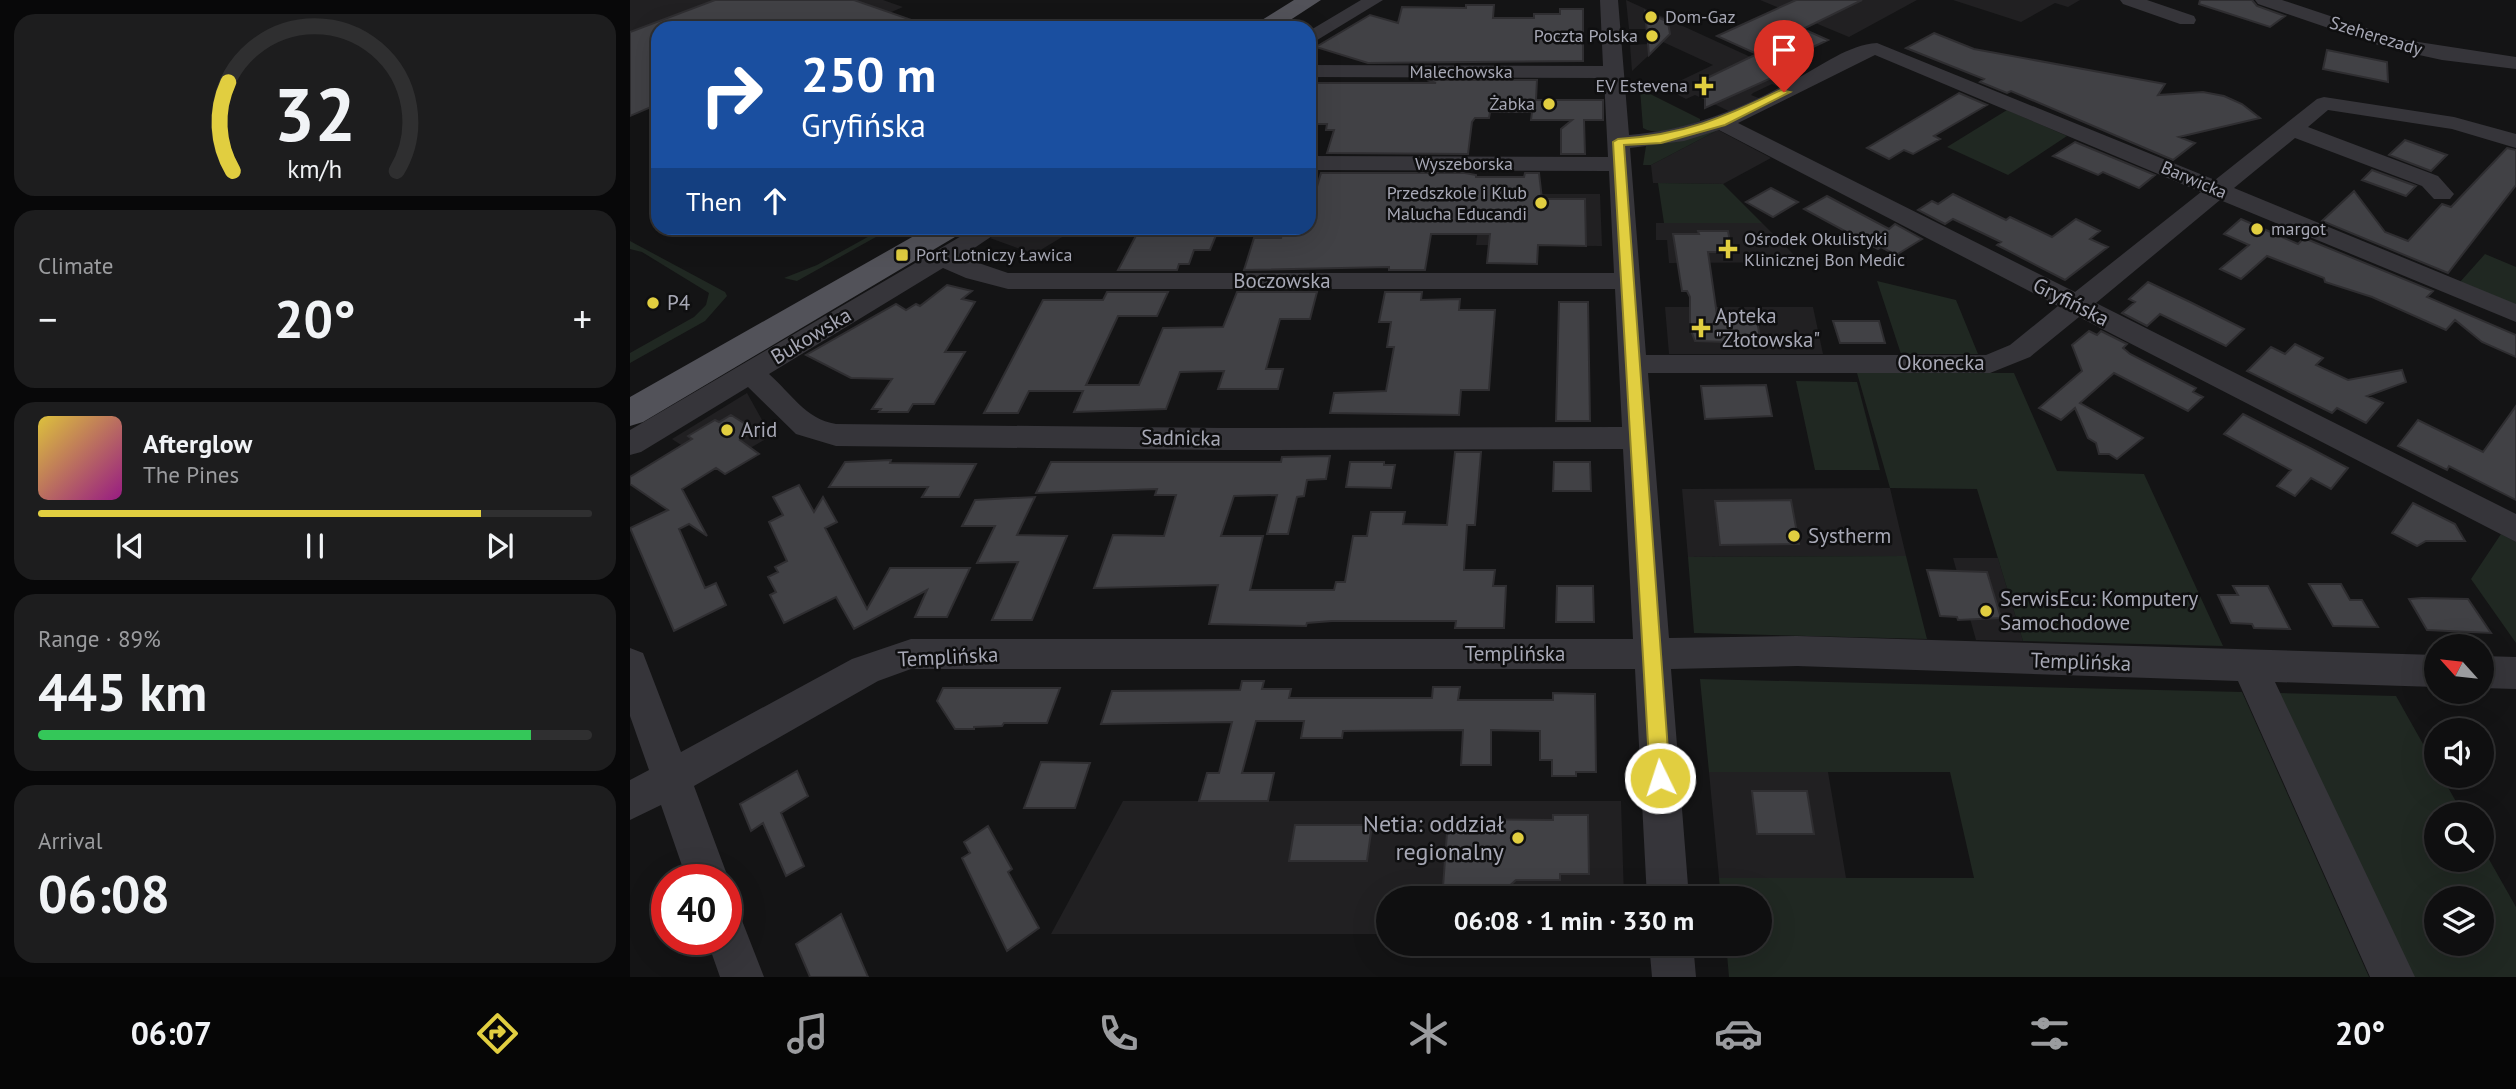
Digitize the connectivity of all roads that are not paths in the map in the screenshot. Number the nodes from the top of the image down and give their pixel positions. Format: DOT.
graph roads {
  1 [pos="1310,0"];
  2 [pos="1342,0"];
  3 [pos="1374,0"];
  4 [pos="1609,0"];
  5 [pos="2129,0"];
  6 [pos="2264,0"];
  7 [pos="2299,0"];
  8 [pos="2187,20"];
  9 [pos="1273,21"];
  10 [pos="1306,21"];
  11 [pos="1316,35"];
  12 [pos="2490,60"];
  13 [pos="2516,63"];
  14 [pos="1316,71"];
  15 [pos="1613,72"];
  16 [pos="1721,123"];
  17 [pos="2292,129"];
  18 [pos="2516,141"];
  19 [pos="1619,153"];
  20 [pos="1316,163"];
  21 [pos="2218,191"];
  22 [pos="2442,194"];
  23 [pos="895,235"];
  24 [pos="971,235"];
  25 [pos="946,243"];
  26 [pos="1627,281"];
  27 [pos="2077,305"];
  28 [pos="2516,314"];
  29 [pos="1633,364"];
  30 [pos="749,373"];
  31 [pos="630,384"];
  32 [pos="630,413"];
  33 [pos="1637,438"];
  34 [pos="630,443"];
  35 [pos="2516,529"];
  36 [pos="1652,652"];
  37 [pos="630,664"];
  38 [pos="2249,666"];
  39 [pos="2424,671"];
  40 [pos="2494,672"];
  41 [pos="2516,673"];
  42 [pos="671,779"];
  43 [pos="630,801"];
  44 [pos="702,864"];
  45 [pos="1667,886"];
  46 [pos="734,955"];
  47 [pos="1672,956"];
  48 [pos="742,977"];
  49 [pos="1674,977"];
  50 [pos="2393,977"];
  1 -- 9 [label="main road"];
  2 -- 10 [label="main road"];
  3 -- 11 [label="street"];
  4 -- 15 [label="street"];
  5 -- 8 [label="street"];
  6 -- 12 [label="street, Szeherezady"];
  7 -- 12 [label="street, Szeherezady"];
  12 -- 13 [label="street, Szeherezady"];
  14 -- 15 [label="street, Malechowska"];
  15 -- 19 [label="street"];
  16 -- 19 [label="street"];
  16 -- 21 [label="street, Barwicka"];
  16 -- 27 [label="street, Gryfińska"];
  17 -- 18 [label="street, Okonecka"];
  17 -- 21 [label="street, Okonecka"];
  17 -- 22 [label="street"];
  19 -- 20 [label="street, Wyszeborska"];
  19 -- 26 [label="street"];
  21 -- 27 [label="street, Okonecka"];
  21 -- 28 [label="street, Barwicka"];
  23 -- 31 [label="main road"];
  24 -- 25 [label="street, Bukowska"];
  25 -- 26 [label="street, Boczowska"];
  25 -- 30 [label="street, Bukowska"];
  25 -- 32 [label="main road, Bukowska"];
  26 -- 29 [label="street"];
  27 -- 29 [label="street, Okonecka"];
  27 -- 35 [label="street, Gryfińska"];
  29 -- 33 [label="street"];
  30 -- 33 [label="street, Sadnicka"];
  30 -- 34 [label="street, Bukowska"];
  33 -- 36 [label="street"];
  36 -- 38 [label="street, Templińska"];
  36 -- 42 [label="street, Templińska"];
  36 -- 45 [label="street"];
  37 -- 42 [label="street"];
  38 -- 39 [label="street, Templińska"];
  38 -- 50 [label="street"];
  40 -- 41 [label="street"];
  42 -- 43 [label="street, Templińska"];
  42 -- 44 [label="street"];
  46 -- 48 [label="street"];
  47 -- 49 [label="street"];
}
